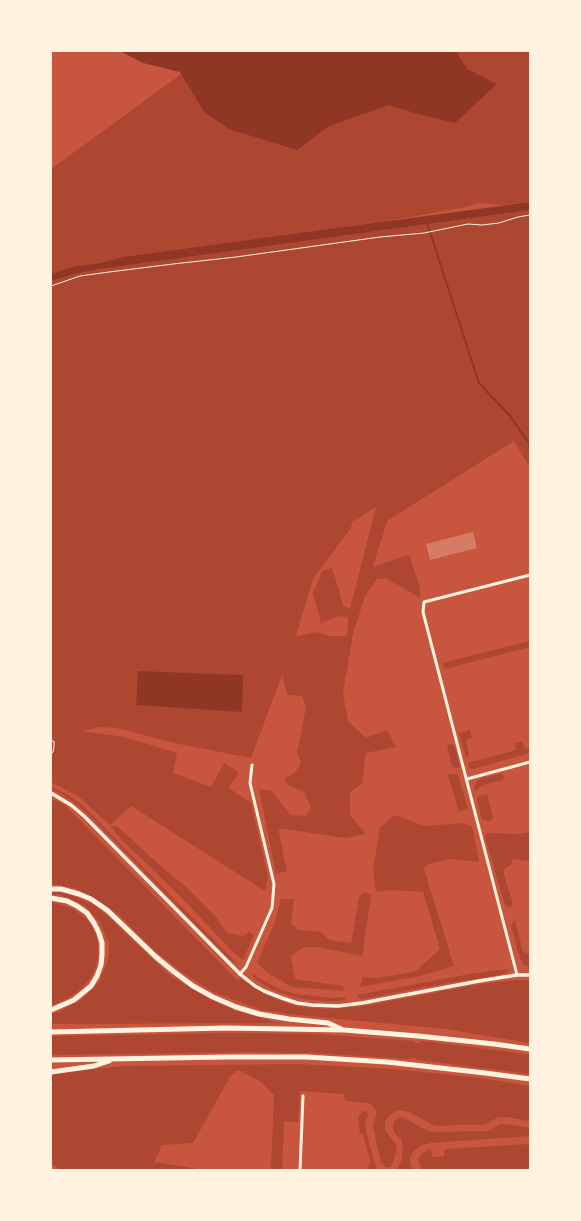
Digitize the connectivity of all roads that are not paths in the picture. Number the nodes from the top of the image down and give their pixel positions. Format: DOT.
graph roads {
  1 [pos="530,575"];
  2 [pos="530,762"];
  3 [pos="252,765"];
  4 [pos="467,779"];
  5 [pos="51,793"];
  6 [pos="51,889"];
  7 [pos="51,898"];
  8 [pos="240,974"];
  9 [pos="530,975"];
  10 [pos="516,976"];
  11 [pos="51,1010"];
  12 [pos="344,1030"];
  13 [pos="51,1032"];
  14 [pos="530,1049"];
  15 [pos="114,1059"];
  16 [pos="51,1060"];
  17 [pos="51,1072"];
  18 [pos="530,1079"];
  19 [pos="303,1096"];
  20 [pos="300,1170"];
  1 -- 4 [label="street"];
  2 -- 4 [label="street"];
  3 -- 8 [label="street"];
  4 -- 10 [label="street"];
  5 -- 8 [label="street"];
  6 -- 12 [label="highway"];
  7 -- 11 [label="highway"];
  8 -- 10 [label="street"];
  9 -- 10 [label="street"];
  12 -- 13 [label="highway"];
  12 -- 14 [label="highway"];
  15 -- 16 [label="highway"];
  15 -- 17 [label="highway"];
  15 -- 18 [label="highway"];
  19 -- 20 [label="street"];
}
